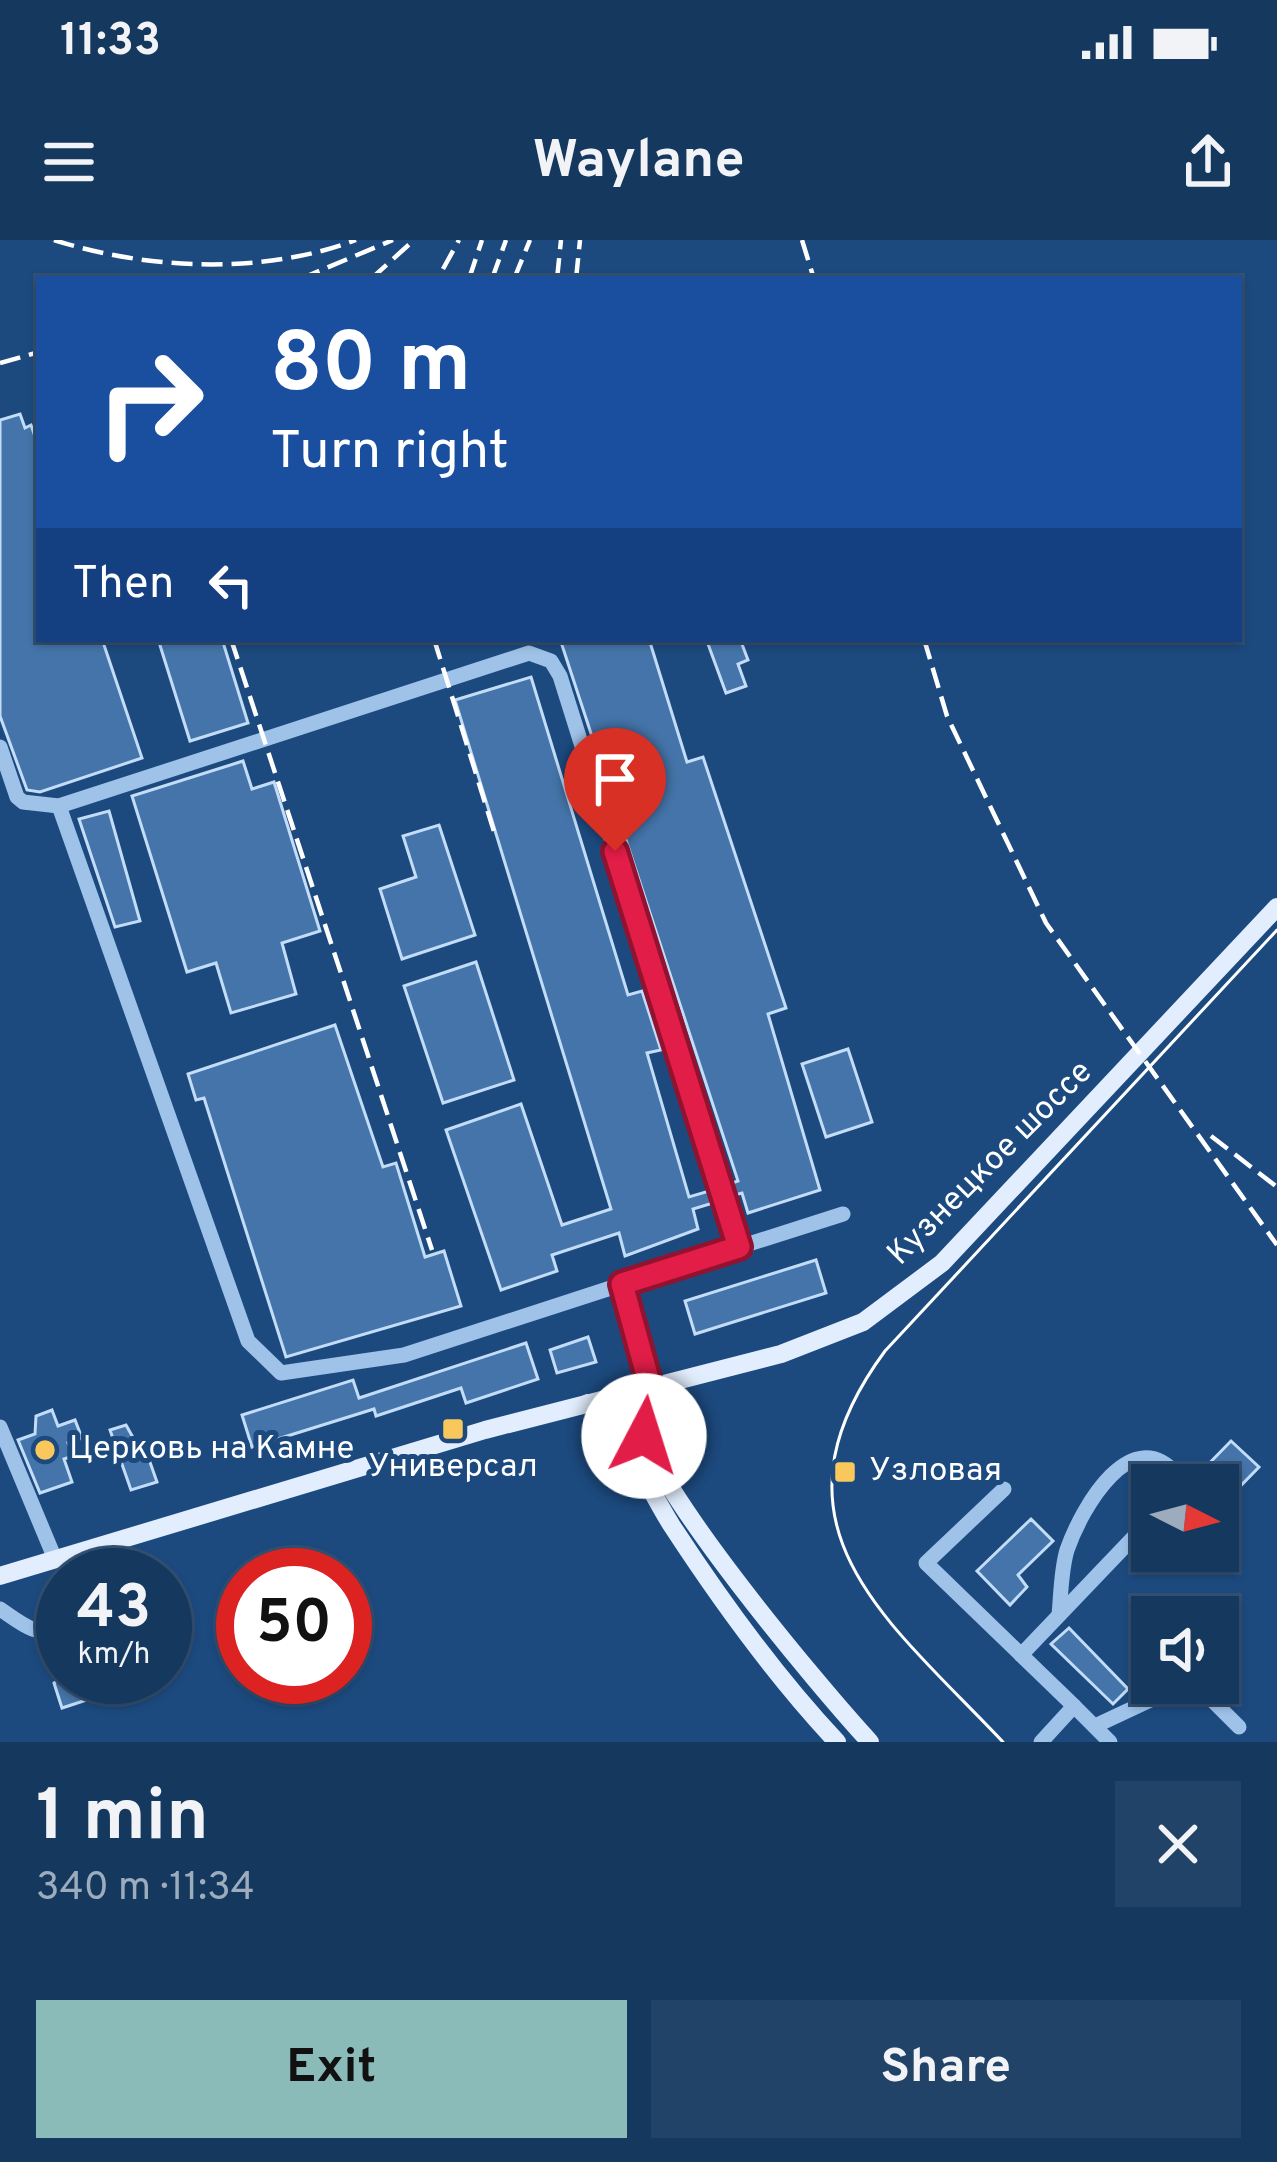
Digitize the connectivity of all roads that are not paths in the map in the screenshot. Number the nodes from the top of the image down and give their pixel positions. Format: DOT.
graph roads {
  1 [pos="0,747"];
  2 [pos="59,806"];
  3 [pos="1277,907"];
  4 [pos="843,1214"];
  5 [pos="739,1247"];
  6 [pos="622,1284"];
  7 [pos="650,1386"];
  8 [pos="589,1403"];
  9 [pos="0,1427"];
  10 [pos="1163,1464"];
  11 [pos="1004,1489"];
  12 [pos="1131,1540"];
  13 [pos="50,1548"];
  14 [pos="95,1548"];
  15 [pos="36,1565"];
  16 [pos="0,1576"];
  17 [pos="0,1609"];
  18 [pos="1059,1616"];
  19 [pos="36,1630"];
  20 [pos="1021,1655"];
  21 [pos="1074,1706"];
  22 [pos="1095,1726"];
  23 [pos="1239,1727"];
  24 [pos="837,1742"];
  25 [pos="870,1742"];
  26 [pos="1041,1742"];
  27 [pos="1110,1742"];
  1 -- 2 [label="street"];
  2 -- 5 [label="street"];
  2 -- 6 [label="street"];
  3 -- 7 [label="main road, Кузнецкое шоссе"];
  4 -- 5 [label="street"];
  5 -- 6 [label="street"];
  6 -- 7 [label="street"];
  7 -- 8 [label="main road, Кузнецкое шоссе"];
  7 -- 25 [label="main road"];
  8 -- 14 [label="main road, Кузнецкое шоссе"];
  8 -- 24 [label="main road"];
  9 -- 13 [label="street"];
  10 -- 18 [label="street"];
  11 -- 20 [label="street"];
  12 -- 18 [label="street"];
  15 -- 16 [label="main road, Кузнецкое шоссе"];
  17 -- 19 [label="street"];
  18 -- 20 [label="street"];
  20 -- 21 [label="street"];
  21 -- 22 [label="street"];
  21 -- 26 [label="street"];
  22 -- 23 [label="street"];
  22 -- 27 [label="street"];
}
